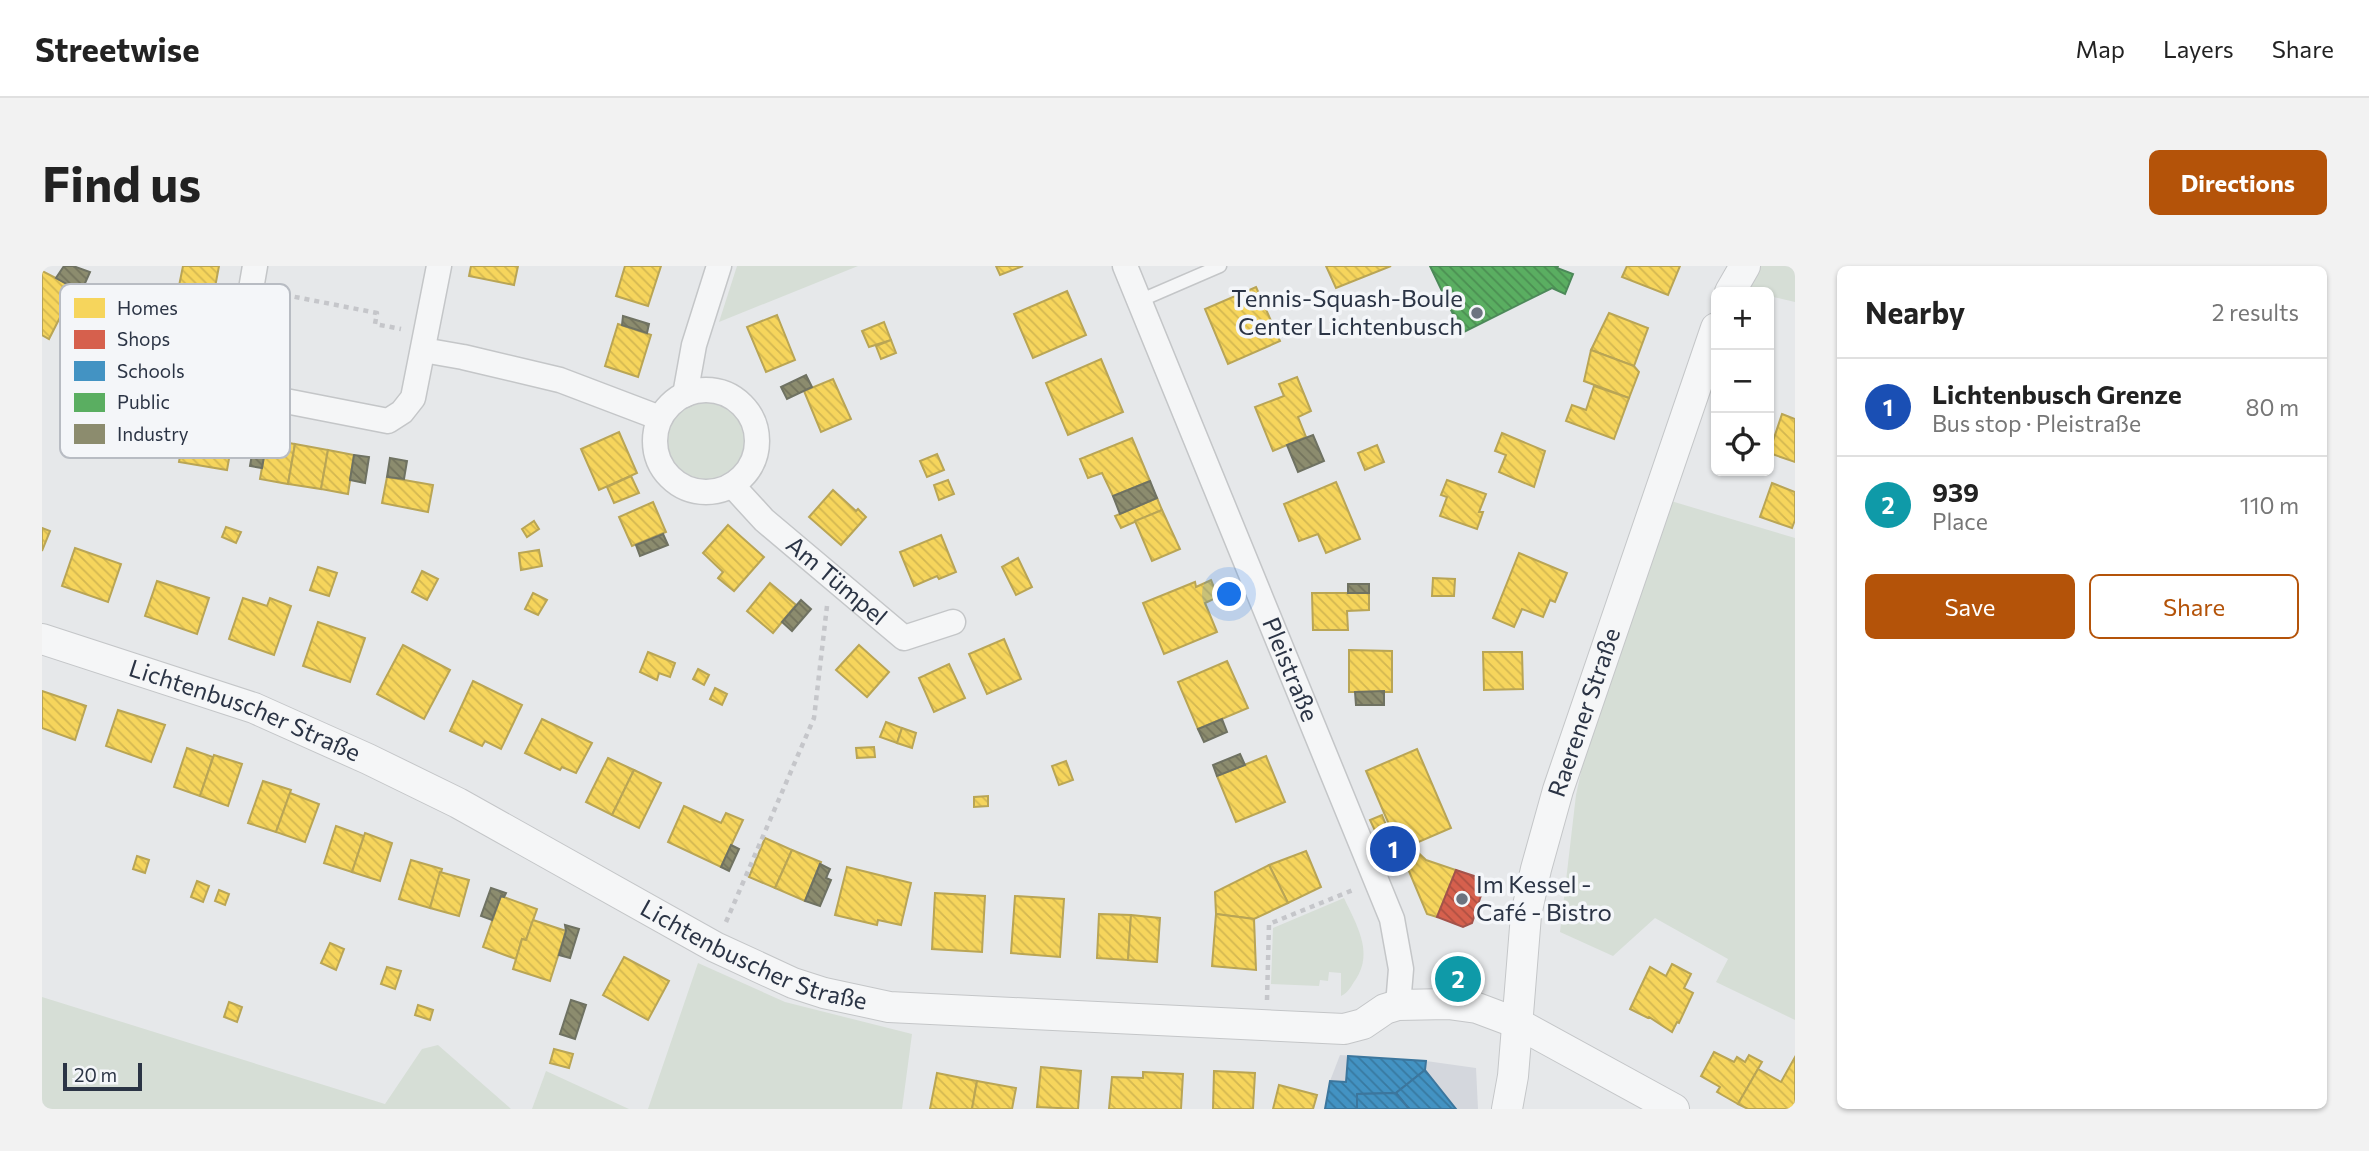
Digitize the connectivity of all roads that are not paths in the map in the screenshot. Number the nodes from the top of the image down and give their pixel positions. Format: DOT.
graph roads {
  1 [pos="439,266"];
  2 [pos="719,266"];
  3 [pos="1125,266"];
  4 [pos="1220,266"];
  5 [pos="1745,266"];
  6 [pos="1733,287"];
  7 [pos="1139,301"];
  8 [pos="425,342"];
  9 [pos="1711,343"];
  10 [pos="685,395"];
  11 [pos="290,402"];
  12 [pos="660,418"];
  13 [pos="732,485"];
  14 [pos="953,622"];
  15 [pos="42,639"];
  16 [pos="1398,1004"];
  17 [pos="1517,1023"];
  18 [pos="1507,1109"];
  19 [pos="1674,1109"];
  1 -- 8 [label="street"];
  2 -- 10 [label="street"];
  3 -- 7 [label="street, Pleistraße"];
  4 -- 7 [label="lane"];
  5 -- 6 [label="street"];
  7 -- 16 [label="street, Pleistraße"];
  8 -- 11 [label="street"];
  8 -- 12 [label="street"];
  9 -- 17 [label="street, Raerener Straße"];
  10 -- 12 [label="street"];
  10 -- 13 [label="street"];
  12 -- 13 [label="street"];
  13 -- 14 [label="street, Am Tümpel"];
  15 -- 16 [label="street, Lichtenbuscher Straße"];
  16 -- 17 [label="street, Lichtenbuscher Straße"];
  17 -- 18 [label="street, Raerener Straße"];
  17 -- 19 [label="street, Lichtenbuscher Straße"];
}
